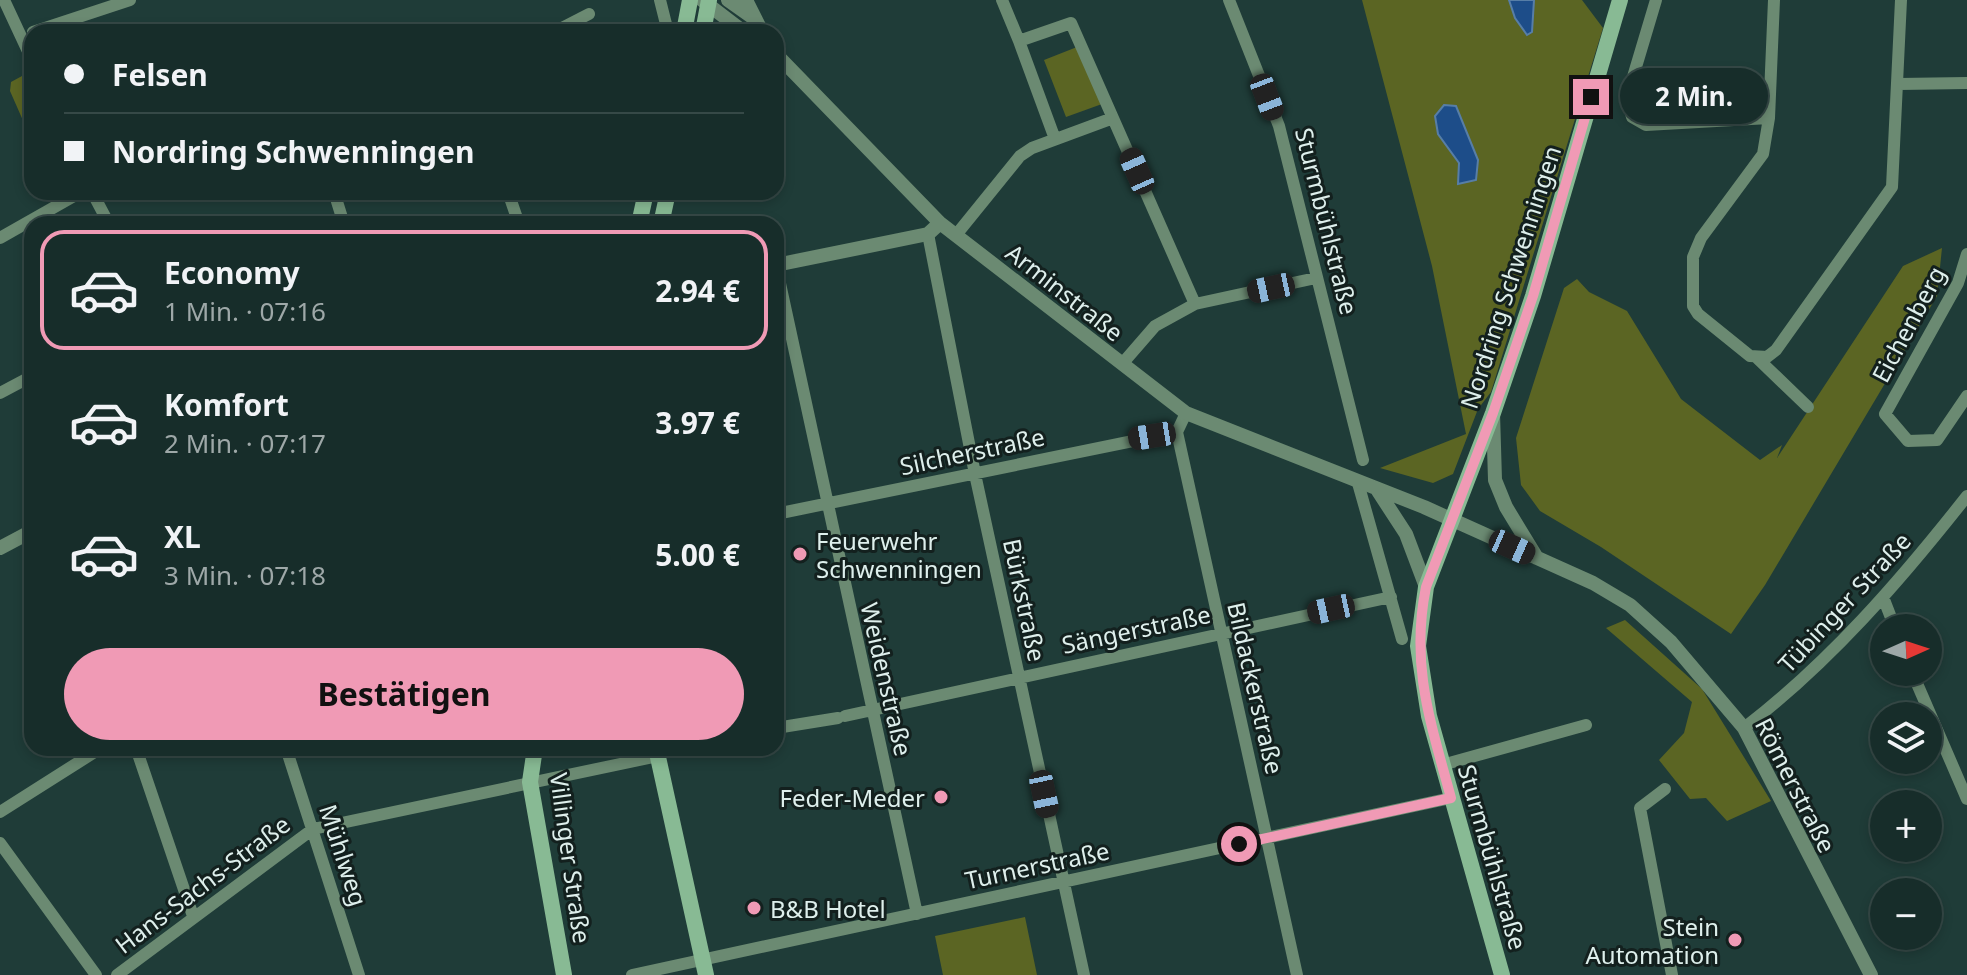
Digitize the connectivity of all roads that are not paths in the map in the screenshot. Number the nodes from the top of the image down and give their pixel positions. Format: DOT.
graph roads {
  1 [pos="4,0"];
  2 [pos="130,0"];
  3 [pos="660,0"];
  4 [pos="690,0"];
  5 [pos="728,0"];
  6 [pos="746,0"];
  7 [pos="1002,0"];
  8 [pos="1229,0"];
  9 [pos="1620,0"];
  10 [pos="1656,0"];
  11 [pos="1774,0"];
  12 [pos="1901,0"];
  13 [pos="706,1"];
  14 [pos="589,14"];
  15 [pos="59,24"];
  16 [pos="570,24"];
  17 [pos="666,24"];
  18 [pos="686,24"];
  19 [pos="704,24"];
  20 [pos="734,24"];
  21 [pos="757,24"];
  22 [pos="758,24"];
  23 [pos="24,27"];
  24 [pos="1019,41"];
  25 [pos="784,62"];
  26 [pos="1967,83"];
  27 [pos="1899,84"];
  28 [pos="1113,118"];
  29 [pos="1769,118"];
  30 [pos="1055,139"];
  31 [pos="67,200"];
  32 [pos="39,216"];
  33 [pos="940,223"];
  34 [pos="24,224"];
  35 [pos="928,234"];
  36 [pos="956,235"];
  37 [pos="0,238"];
  38 [pos="1967,254"];
  39 [pos="784,263"];
  40 [pos="1316,278"];
  41 [pos="784,303"];
  42 [pos="1195,304"];
  43 [pos="1762,357"];
  44 [pos="1122,364"];
  45 [pos="24,380"];
  46 [pos="0,393"];
  47 [pos="1967,396"];
  48 [pos="1808,407"];
  49 [pos="1186,413"];
  50 [pos="1493,413"];
  51 [pos="1177,432"];
  52 [pos="1363,460"];
  53 [pos="975,474"];
  54 [pos="1358,483"];
  55 [pos="1378,490"];
  56 [pos="1967,496"];
  57 [pos="826,503"];
  58 [pos="784,512"];
  59 [pos="1452,520"];
  60 [pos="24,537"];
  61 [pos="0,548"];
  62 [pos="1537,558"];
  63 [pos="1426,587"];
  64 [pos="1391,597"];
  65 [pos="1883,597"];
  66 [pos="1890,614"];
  67 [pos="1221,633"];
  68 [pos="1402,639"];
  69 [pos="1019,676"];
  70 [pos="1917,686"];
  71 [pos="871,712"];
  72 [pos="1586,725"];
  73 [pos="784,727"];
  74 [pos="1744,728"];
  75 [pos="88,756"];
  76 [pos="139,756"];
  77 [pos="289,756"];
  78 [pos="534,756"];
  79 [pos="640,756"];
  80 [pos="658,756"];
  81 [pos="1442,765"];
  82 [pos="530,782"];
  83 [pos="1665,789"];
  84 [pos="1451,798"];
  85 [pos="1967,799"];
  86 [pos="0,812"];
  87 [pos="313,829"];
  88 [pos="1268,837"];
  89 [pos="0,843"];
  90 [pos="1063,882"];
  91 [pos="917,914"];
  92 [pos="193,916"];
  93 [pos="704,967"];
  94 [pos="96,975"];
  95 [pos="117,975"];
  96 [pos="359,975"];
  97 [pos="564,975"];
  98 [pos="632,975"];
  99 [pos="1084,975"];
  100 [pos="1297,975"];
  101 [pos="1502,975"];
  102 [pos="1672,975"];
  103 [pos="1871,975"];
  1 -- 23 [label="street"];
  2 -- 15 [label="street"];
  3 -- 17 [label="street"];
  4 -- 18 [label="main road"];
  5 -- 21 [label="street"];
  6 -- 22 [label="street"];
  7 -- 24 [label="street"];
  8 -- 40 [label="street, Sturmbühlstraße"];
  9 -- 50 [label="main road, Nordring Schwenningen"];
  10 -- 29 [label="street"];
  11 -- 29 [label="street"];
  12 -- 27 [label="street"];
  13 -- 19 [label="main road"];
  13 -- 20 [label="street"];
  14 -- 16 [label="street"];
  24 -- 28 [label="street"];
  24 -- 30 [label="street"];
  25 -- 33 [label="street, Arminstraße"];
  26 -- 27 [label="street"];
  27 -- 43 [label="street"];
  28 -- 30 [label="street"];
  28 -- 42 [label="street"];
  29 -- 43 [label="street"];
  30 -- 36 [label="street"];
  31 -- 32 [label="street"];
  33 -- 35 [label="street"];
  33 -- 36 [label="street, Arminstraße"];
  34 -- 37 [label="street"];
  35 -- 39 [label="street"];
  35 -- 53 [label="street, Bürkstraße"];
  36 -- 44 [label="street, Arminstraße"];
  38 -- 47 [label="street, Eichenberg"];
  40 -- 42 [label="street"];
  40 -- 52 [label="street, Sturmbühlstraße"];
  41 -- 57 [label="street, Weidenstraße"];
  42 -- 44 [label="street"];
  43 -- 48 [label="street"];
  44 -- 49 [label="street, Arminstraße"];
  45 -- 46 [label="street"];
  49 -- 51 [label="street"];
  49 -- 54 [label="street, Arminstraße"];
  50 -- 59 [label="main road, Nordring Schwenningen"];
  50 -- 62 [label="street"];
  51 -- 53 [label="street, Silcherstraße"];
  51 -- 67 [label="street, Bildackerstraße"];
  53 -- 57 [label="street, Silcherstraße"];
  53 -- 69 [label="street, Bürkstraße"];
  54 -- 55 [label="street, Arminstraße"];
  54 -- 64 [label="street"];
  55 -- 59 [label="street, Arminstraße"];
  55 -- 63 [label="street"];
  56 -- 65 [label="street, Tübinger Straße"];
  57 -- 58 [label="street, Silcherstraße"];
  57 -- 71 [label="street, Weidenstraße"];
  59 -- 62 [label="street, Römerstraße"];
  59 -- 63 [label="main road, Sturmbühlstraße"];
  60 -- 61 [label="street"];
  62 -- 74 [label="street, Römerstraße"];
  63 -- 81 [label="main road, Sturmbühlstraße"];
  64 -- 67 [label="street, Sängerstraße"];
  64 -- 68 [label="street"];
  65 -- 66 [label="street"];
  65 -- 74 [label="street, Tübinger Straße"];
  67 -- 69 [label="street, Sängerstraße"];
  67 -- 88 [label="street, Bildackerstraße"];
  69 -- 71 [label="street, Sängerstraße"];
  69 -- 90 [label="street, Bürkstraße"];
  70 -- 85 [label="street"];
  71 -- 73 [label="street, Sängerstraße"];
  71 -- 91 [label="street, Weidenstraße"];
  72 -- 81 [label="street"];
  74 -- 103 [label="street, Römerstraße"];
  75 -- 86 [label="street"];
  76 -- 92 [label="street"];
  77 -- 87 [label="street, Mühlweg"];
  78 -- 82 [label="main road, Villinger Straße"];
  79 -- 82 [label="street"];
  80 -- 93 [label="main road"];
  81 -- 84 [label="main road, Sturmbühlstraße"];
  82 -- 87 [label="street"];
  82 -- 97 [label="main road, Villinger Straße"];
  83 -- 102 [label="street"];
  84 -- 88 [label="street, Turnerstraße"];
  84 -- 101 [label="main road, Sturmbühlstraße"];
  87 -- 92 [label="street, Hans-Sachs-Straße"];
  87 -- 96 [label="street, Mühlweg"];
  88 -- 90 [label="street, Turnerstraße"];
  88 -- 100 [label="street, Bildackerstraße"];
  89 -- 94 [label="street"];
  90 -- 91 [label="street, Turnerstraße"];
  90 -- 99 [label="street, Bürkstraße"];
  91 -- 93 [label="street, Turnerstraße"];
  92 -- 95 [label="street, Hans-Sachs-Straße"];
  93 -- 98 [label="street, Turnerstraße"];
}
